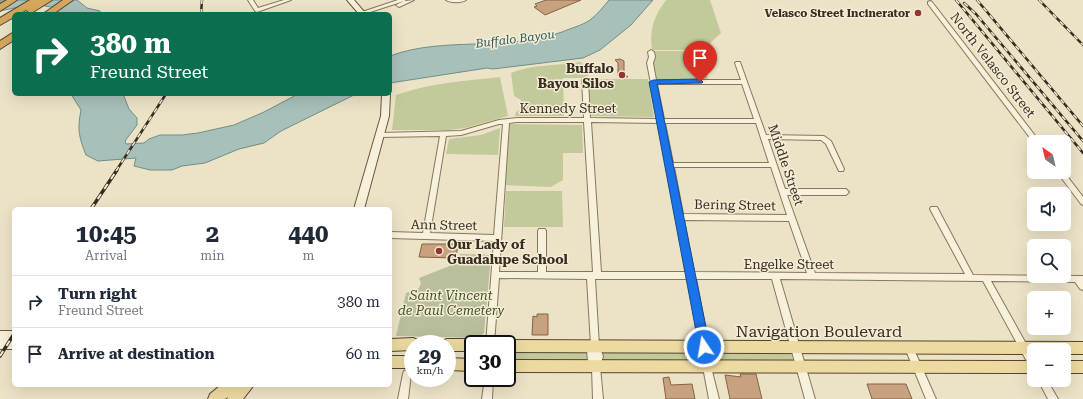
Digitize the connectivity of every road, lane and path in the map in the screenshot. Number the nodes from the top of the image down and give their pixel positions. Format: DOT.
graph roads {
  1 [pos="13,0"];
  2 [pos="25,0"];
  3 [pos="36,0"];
  4 [pos="48,0"];
  5 [pos="60,0"];
  6 [pos="69,0"];
  7 [pos="250,0"];
  8 [pos="289,0"];
  9 [pos="350,0"];
  10 [pos="403,0"];
  11 [pos="412,0"];
  12 [pos="448,0"];
  13 [pos="464,0"];
  14 [pos="930,3"];
  15 [pos="0,8"];
  16 [pos="16,12"];
  17 [pos="27,12"];
  18 [pos="41,12"];
  19 [pos="50,12"];
  20 [pos="360,12"];
  21 [pos="368,12"];
  22 [pos="378,12"];
  23 [pos="0,15"];
  24 [pos="12,15"];
  25 [pos="12,21"];
  26 [pos="0,22"];
  27 [pos="0,29"];
  28 [pos="12,31"];
  29 [pos="12,37"];
  30 [pos="0,39"];
  31 [pos="0,46"];
  32 [pos="651,52"];
  33 [pos="738,63"];
  34 [pos="586,80"];
  35 [pos="653,82"];
  36 [pos="744,82"];
  37 [pos="386,96"];
  38 [pos="587,120"];
  39 [pos="506,121"];
  40 [pos="661,121"];
  41 [pos="758,121"];
  42 [pos="443,134"];
  43 [pos="380,135"];
  44 [pos="1032,135"];
  45 [pos="764,138"];
  46 [pos="669,165"];
  47 [pos="774,165"];
  48 [pos="841,169"];
  49 [pos="1065,179"];
  50 [pos="783,192"];
  51 [pos="846,192"];
  52 [pos="1083,202"];
  53 [pos="360,207"];
  54 [pos="934,209"];
  55 [pos="679,217"];
  56 [pos="792,218"];
  57 [pos="542,231"];
  58 [pos="392,236"];
  59 [pos="426,236"];
  60 [pos="498,238"];
  61 [pos="496,275"];
  62 [pos="542,275"];
  63 [pos="594,276"];
  64 [pos="690,276"];
  65 [pos="775,276"];
  66 [pos="812,276"];
  67 [pos="971,278"];
  68 [pos="985,278"];
  69 [pos="1080,279"];
  70 [pos="1083,288"];
  71 [pos="491,335"];
  72 [pos="0,336"];
  73 [pos="12,336"];
  74 [pos="0,344"];
  75 [pos="12,344"];
  76 [pos="404,344"];
  77 [pos="392,345"];
  78 [pos="516,346"];
  79 [pos="595,346"];
  80 [pos="704,347"];
  81 [pos="1024,347"];
  82 [pos="795,348"];
  83 [pos="909,348"];
  84 [pos="1083,348"];
  85 [pos="1027,353"];
  86 [pos="392,363"];
  87 [pos="404,366"];
  88 [pos="516,366"];
  89 [pos="596,366"];
  90 [pos="1027,366"];
  91 [pos="707,367"];
  92 [pos="1071,367"];
  93 [pos="1083,367"];
  94 [pos="801,368"];
  95 [pos="918,368"];
  96 [pos="230,387"];
  97 [pos="245,387"];
  98 [pos="406,387"];
  99 [pos="488,387"];
  100 [pos="1046,387"];
  101 [pos="215,399"];
  102 [pos="234,399"];
  103 [pos="403,399"];
  104 [pos="487,399"];
  105 [pos="598,399"];
  106 [pos="714,399"];
  107 [pos="810,399"];
  108 [pos="931,399"];
  109 [pos="1052,399"];
  1 -- 15 [label="highway"];
  2 -- 23 [label="highway"];
  3 -- 16 [label="highway"];
  4 -- 17 [label="highway"];
  5 -- 18 [label="highway"];
  6 -- 19 [label="highway"];
  7 -- 8 [label="street"];
  9 -- 20 [label="main road"];
  10 -- 21 [label="street"];
  11 -- 22 [label="street"];
  12 -- 13 [label="street"];
  14 -- 44 [label="street, North Velasco Street"];
  24 -- 26 [label="highway"];
  25 -- 27 [label="highway"];
  28 -- 30 [label="highway"];
  29 -- 31 [label="highway"];
  32 -- 35 [label="street"];
  33 -- 36 [label="street, Middle Street"];
  34 -- 38 [label="street"];
  35 -- 36 [label="street"];
  35 -- 40 [label="street"];
  36 -- 41 [label="street, Middle Street"];
  37 -- 43 [label="main road"];
  38 -- 39 [label="street, Kennedy Street"];
  38 -- 40 [label="street, Kennedy Street"];
  38 -- 63 [label="street"];
  39 -- 42 [label="street, Kennedy Street"];
  39 -- 60 [label="street"];
  40 -- 41 [label="street, Kennedy Street"];
  40 -- 46 [label="street"];
  41 -- 45 [label="street, Middle Street"];
  42 -- 43 [label="street, Kennedy Street"];
  42 -- 59 [label="street"];
  43 -- 53 [label="main road"];
  45 -- 47 [label="street, Middle Street"];
  45 -- 48 [label="street"];
  46 -- 47 [label="street"];
  46 -- 55 [label="street"];
  47 -- 50 [label="street, Middle Street"];
  49 -- 52 [label="street"];
  50 -- 51 [label="street"];
  50 -- 56 [label="street, Middle Street"];
  54 -- 67 [label="street"];
  55 -- 56 [label="street, Bering Street"];
  55 -- 64 [label="street"];
  56 -- 66 [label="street, Middle Street"];
  57 -- 62 [label="street"];
  58 -- 59 [label="street, Ann Street"];
  59 -- 60 [label="street, Ann Street"];
  60 -- 61 [label="street"];
  61 -- 62 [label="street, Engelke Street"];
  61 -- 71 [label="street"];
  62 -- 63 [label="street, Engelke Street"];
  63 -- 64 [label="street, Engelke Street"];
  63 -- 79 [label="street"];
  64 -- 65 [label="street, Engelke Street"];
  64 -- 80 [label="street"];
  65 -- 66 [label="street, Engelke Street"];
  65 -- 82 [label="street"];
  66 -- 67 [label="street, Engelke Street"];
  67 -- 68 [label="street, Engelke Street"];
  68 -- 69 [label="street, Engelke Street"];
  68 -- 81 [label="street"];
  69 -- 70 [label="street"];
  72 -- 73 [label="main road"];
  74 -- 75 [label="main road"];
  76 -- 77 [label="main road"];
  78 -- 79 [label="main road, Navigation Boulevard"];
  79 -- 80 [label="main road, Navigation Boulevard"];
  79 -- 89 [label="street"];
  80 -- 82 [label="main road, Navigation Boulevard"];
  81 -- 83 [label="main road, Navigation Boulevard"];
  81 -- 84 [label="main road, Navigation Boulevard"];
  81 -- 85 [label="street"];
  82 -- 83 [label="main road, Navigation Boulevard"];
  82 -- 94 [label="street"];
  83 -- 95 [label="street"];
  86 -- 87 [label="main road"];
  88 -- 89 [label="main road"];
  89 -- 91 [label="main road"];
  89 -- 105 [label="street"];
  90 -- 95 [label="main road"];
  91 -- 94 [label="main road"];
  91 -- 106 [label="street"];
  92 -- 93 [label="main road"];
  94 -- 95 [label="main road"];
  94 -- 107 [label="street"];
  95 -- 108 [label="street"];
  96 -- 101 [label="main road"];
  97 -- 102 [label="main road"];
  98 -- 103 [label="street"];
  99 -- 104 [label="street"];
  100 -- 109 [label="street"];
}
